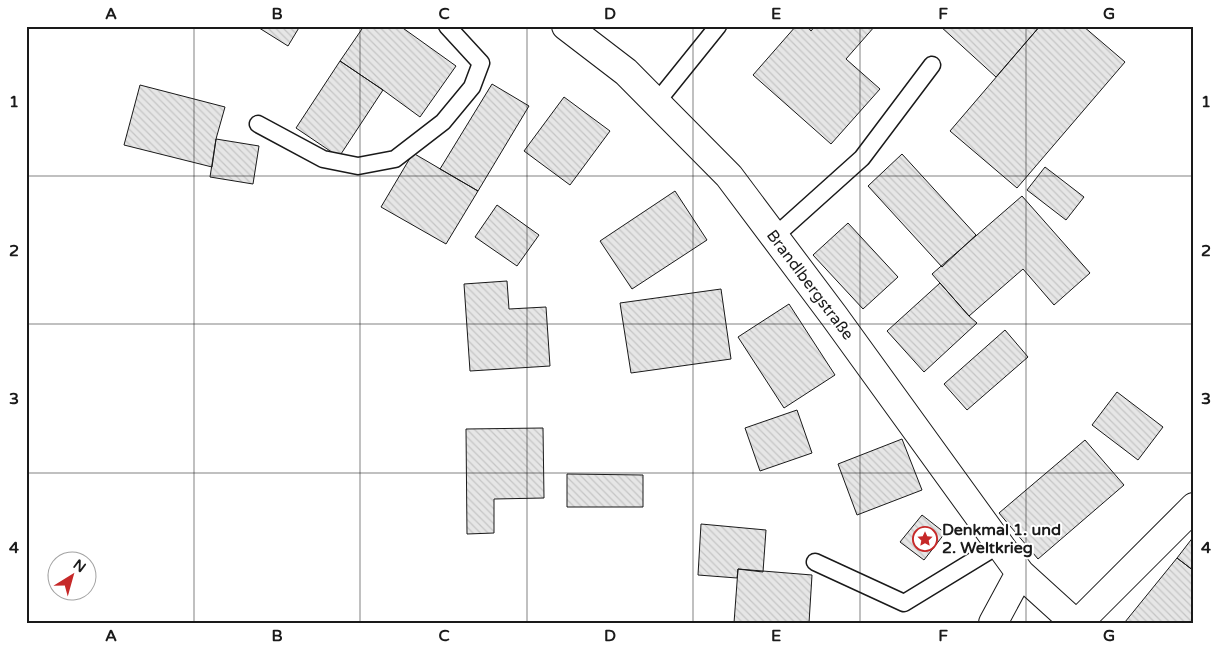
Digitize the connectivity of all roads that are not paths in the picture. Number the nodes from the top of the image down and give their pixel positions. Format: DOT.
graph roads {
  1 [pos="447,26"];
  2 [pos="566,26"];
  3 [pos="718,26"];
  4 [pos="932,65"];
  5 [pos="656,103"];
  6 [pos="258,124"];
  7 [pos="774,237"];
  8 [pos="1194,507"];
  9 [pos="999,545"];
  10 [pos="814,562"];
  11 [pos="1020,574"];
  12 [pos="993,623"];
  13 [pos="1076,623"];
  1 -- 6 [label="lane"];
  2 -- 5 [label="street, Brandlbergstraße"];
  3 -- 5 [label="lane"];
  4 -- 7 [label="lane"];
  5 -- 7 [label="street, Brandlbergstraße"];
  7 -- 9 [label="street, Brandlbergstraße"];
  8 -- 13 [label="street"];
  9 -- 10 [label="lane"];
  9 -- 11 [label="street, Brandlbergstraße"];
  11 -- 12 [label="street"];
  11 -- 13 [label="street, Brandlbergstraße"];
}
